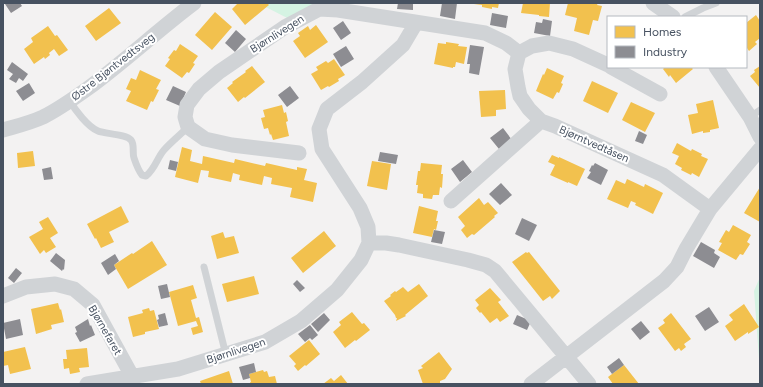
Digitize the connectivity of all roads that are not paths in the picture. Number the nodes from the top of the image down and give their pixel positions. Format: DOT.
graph roads {
  1 [pos="194,3"];
  2 [pos="653,3"];
  3 [pos="716,3"];
  4 [pos="672,16"];
  5 [pos="687,16"];
  6 [pos="416,23"];
  7 [pos="519,53"];
  8 [pos="607,65"];
  9 [pos="613,68"];
  10 [pos="717,68"];
  11 [pos="660,94"];
  12 [pos="70,101"];
  13 [pos="755,113"];
  14 [pos="542,121"];
  15 [pos="188,127"];
  16 [pos="3,130"];
  17 [pos="760,137"];
  18 [pos="760,148"];
  19 [pos="299,153"];
  20 [pos="451,201"];
  21 [pos="710,209"];
  22 [pos="369,243"];
  23 [pos="204,267"];
  24 [pos="3,296"];
  25 [pos="226,355"];
  26 [pos="566,356"];
  27 [pos="132,376"];
  28 [pos="87,384"];
  29 [pos="531,384"];
  30 [pos="590,384"];
  1 -- 12 [label="street, Østre Bjøntvedtsveg"];
  2 -- 4 [label="street"];
  3 -- 5 [label="lane"];
  6 -- 7 [label="street"];
  6 -- 15 [label="street, Bjørnlivegen"];
  6 -- 22 [label="street"];
  7 -- 8 [label="street"];
  7 -- 14 [label="street, Bjørntvedtåsen"];
  9 -- 11 [label="street"];
  10 -- 13 [label="street"];
  12 -- 15 [label="lane"];
  12 -- 16 [label="street, Østre Bjøntvedtsveg"];
  13 -- 17 [label="street"];
  14 -- 20 [label="street"];
  14 -- 21 [label="street, Bjørntvedtåsen"];
  15 -- 19 [label="street"];
  18 -- 21 [label="street"];
  21 -- 26 [label="street"];
  22 -- 25 [label="street, Bjørnlivegen"];
  22 -- 26 [label="street"];
  23 -- 25 [label="lane"];
  24 -- 27 [label="street, Bjørnefaret"];
  25 -- 27 [label="street, Bjørnlivegen"];
  26 -- 29 [label="street"];
  26 -- 30 [label="street"];
  27 -- 28 [label="street, Bjørnlivegen"];
}
